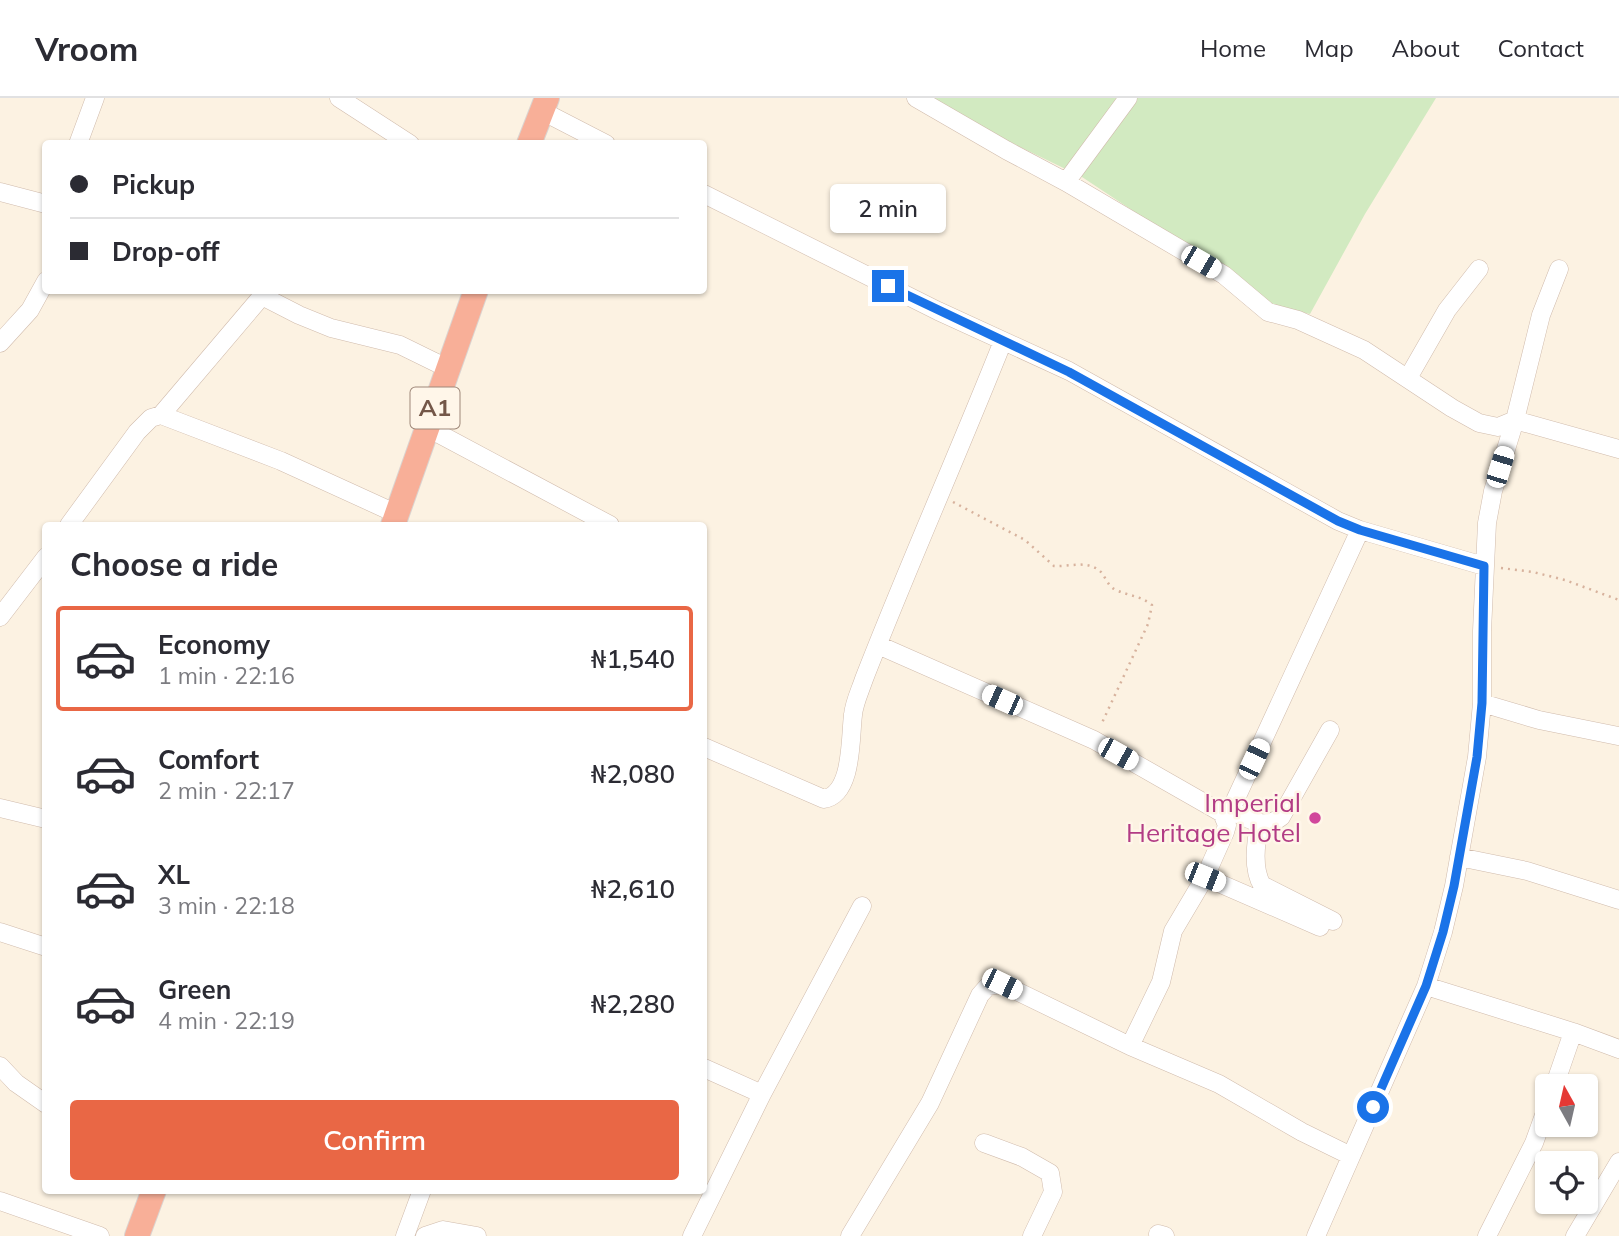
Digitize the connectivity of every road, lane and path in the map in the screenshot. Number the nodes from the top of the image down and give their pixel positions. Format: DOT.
graph roads {
  1 [pos="95,98"];
  2 [pos="339,98"];
  3 [pos="916,98"];
  4 [pos="1128,98"];
  5 [pos="545,104"];
  6 [pos="79,140"];
  7 [pos="404,140"];
  8 [pos="531,140"];
  9 [pos="600,140"];
  10 [pos="1066,182"];
  11 [pos="0,192"];
  12 [pos="707,196"];
  13 [pos="42,203"];
  14 [pos="1479,269"];
  15 [pos="1559,269"];
  16 [pos="42,288"];
  17 [pos="475,294"];
  18 [pos="1003,341"];
  19 [pos="0,343"];
  20 [pos="449,369"];
  21 [pos="1408,378"];
  22 [pos="161,415"];
  23 [pos="1515,420"];
  24 [pos="428,428"];
  25 [pos="1619,449"];
  26 [pos="941,495"];
  27 [pos="395,519"];
  28 [pos="71,522"];
  29 [pos="604,522"];
  30 [pos="1360,530"];
  31 [pos="42,562"];
  32 [pos="1484,566"];
  33 [pos="1619,600"];
  34 [pos="0,617"];
  35 [pos="878,645"];
  36 [pos="1482,703"];
  37 [pos="1330,730"];
  38 [pos="1618,736"];
  39 [pos="1094,740"];
  40 [pos="707,748"];
  41 [pos="0,808"];
  42 [pos="1228,815"];
  43 [pos="42,818"];
  44 [pos="1259,824"];
  45 [pos="1459,858"];
  46 [pos="1205,877"];
  47 [pos="1619,900"];
  48 [pos="862,906"];
  49 [pos="0,932"];
  50 [pos="42,946"];
  51 [pos="1426,986"];
  52 [pos="1573,1032"];
  53 [pos="1130,1046"];
  54 [pos="1619,1049"];
  55 [pos="0,1066"];
  56 [pos="707,1069"];
  57 [pos="1558,1074"];
  58 [pos="762,1094"];
  59 [pos="42,1101"];
  60 [pos="1536,1138"];
  61 [pos="984,1143"];
  62 [pos="1351,1156"];
  63 [pos="1619,1162"];
  64 [pos="153,1194"];
  65 [pos="421,1194"];
  66 [pos="0,1202"];
  67 [pos="100,1236"];
  68 [pos="137,1236"];
  69 [pos="405,1236"];
  70 [pos="425,1236"];
  71 [pos="477,1236"];
  72 [pos="692,1236"];
  73 [pos="850,1236"];
  74 [pos="1031,1236"];
  75 [pos="1316,1236"];
  76 [pos="1487,1236"];
  77 [pos="1575,1236"];
  1 -- 6 [label="street"];
  2 -- 7 [label="street"];
  3 -- 10 [label="street"];
  4 -- 10 [label="street"];
  5 -- 8 [label="highway"];
  5 -- 9 [label="street"];
  10 -- 21 [label="street"];
  11 -- 13 [label="street"];
  12 -- 18 [label="street"];
  14 -- 21 [label="street"];
  15 -- 23 [label="street"];
  16 -- 19 [label="street"];
  17 -- 20 [label="highway, A1"];
  18 -- 26 [label="street"];
  18 -- 30 [label="street"];
  20 -- 22 [label="street"];
  20 -- 24 [label="highway, A1"];
  21 -- 23 [label="street"];
  22 -- 27 [label="street"];
  22 -- 28 [label="street"];
  23 -- 25 [label="street"];
  23 -- 32 [label="street"];
  24 -- 27 [label="highway, A1"];
  24 -- 29 [label="street"];
  26 -- 35 [label="street"];
  26 -- 39 [label="path"];
  30 -- 32 [label="street"];
  30 -- 42 [label="street"];
  31 -- 34 [label="street"];
  32 -- 33 [label="path"];
  32 -- 36 [label="street"];
  35 -- 39 [label="street"];
  35 -- 40 [label="street"];
  36 -- 38 [label="street"];
  36 -- 45 [label="street"];
  37 -- 44 [label="street"];
  39 -- 42 [label="street"];
  41 -- 43 [label="street"];
  42 -- 44 [label="street"];
  42 -- 46 [label="street"];
  44 -- 46 [label="street"];
  45 -- 47 [label="street"];
  45 -- 51 [label="street"];
  46 -- 53 [label="street"];
  48 -- 58 [label="street"];
  49 -- 50 [label="street"];
  51 -- 52 [label="street"];
  51 -- 62 [label="street"];
  52 -- 54 [label="street"];
  52 -- 57 [label="street"];
  53 -- 62 [label="street"];
  53 -- 73 [label="street"];
  55 -- 59 [label="street"];
  56 -- 58 [label="street"];
  58 -- 72 [label="street"];
  60 -- 76 [label="street"];
  61 -- 74 [label="street"];
  62 -- 75 [label="street"];
  63 -- 77 [label="street"];
  64 -- 68 [label="highway"];
  65 -- 69 [label="street"];
  66 -- 67 [label="street"];
  70 -- 71 [label="street"];
}
